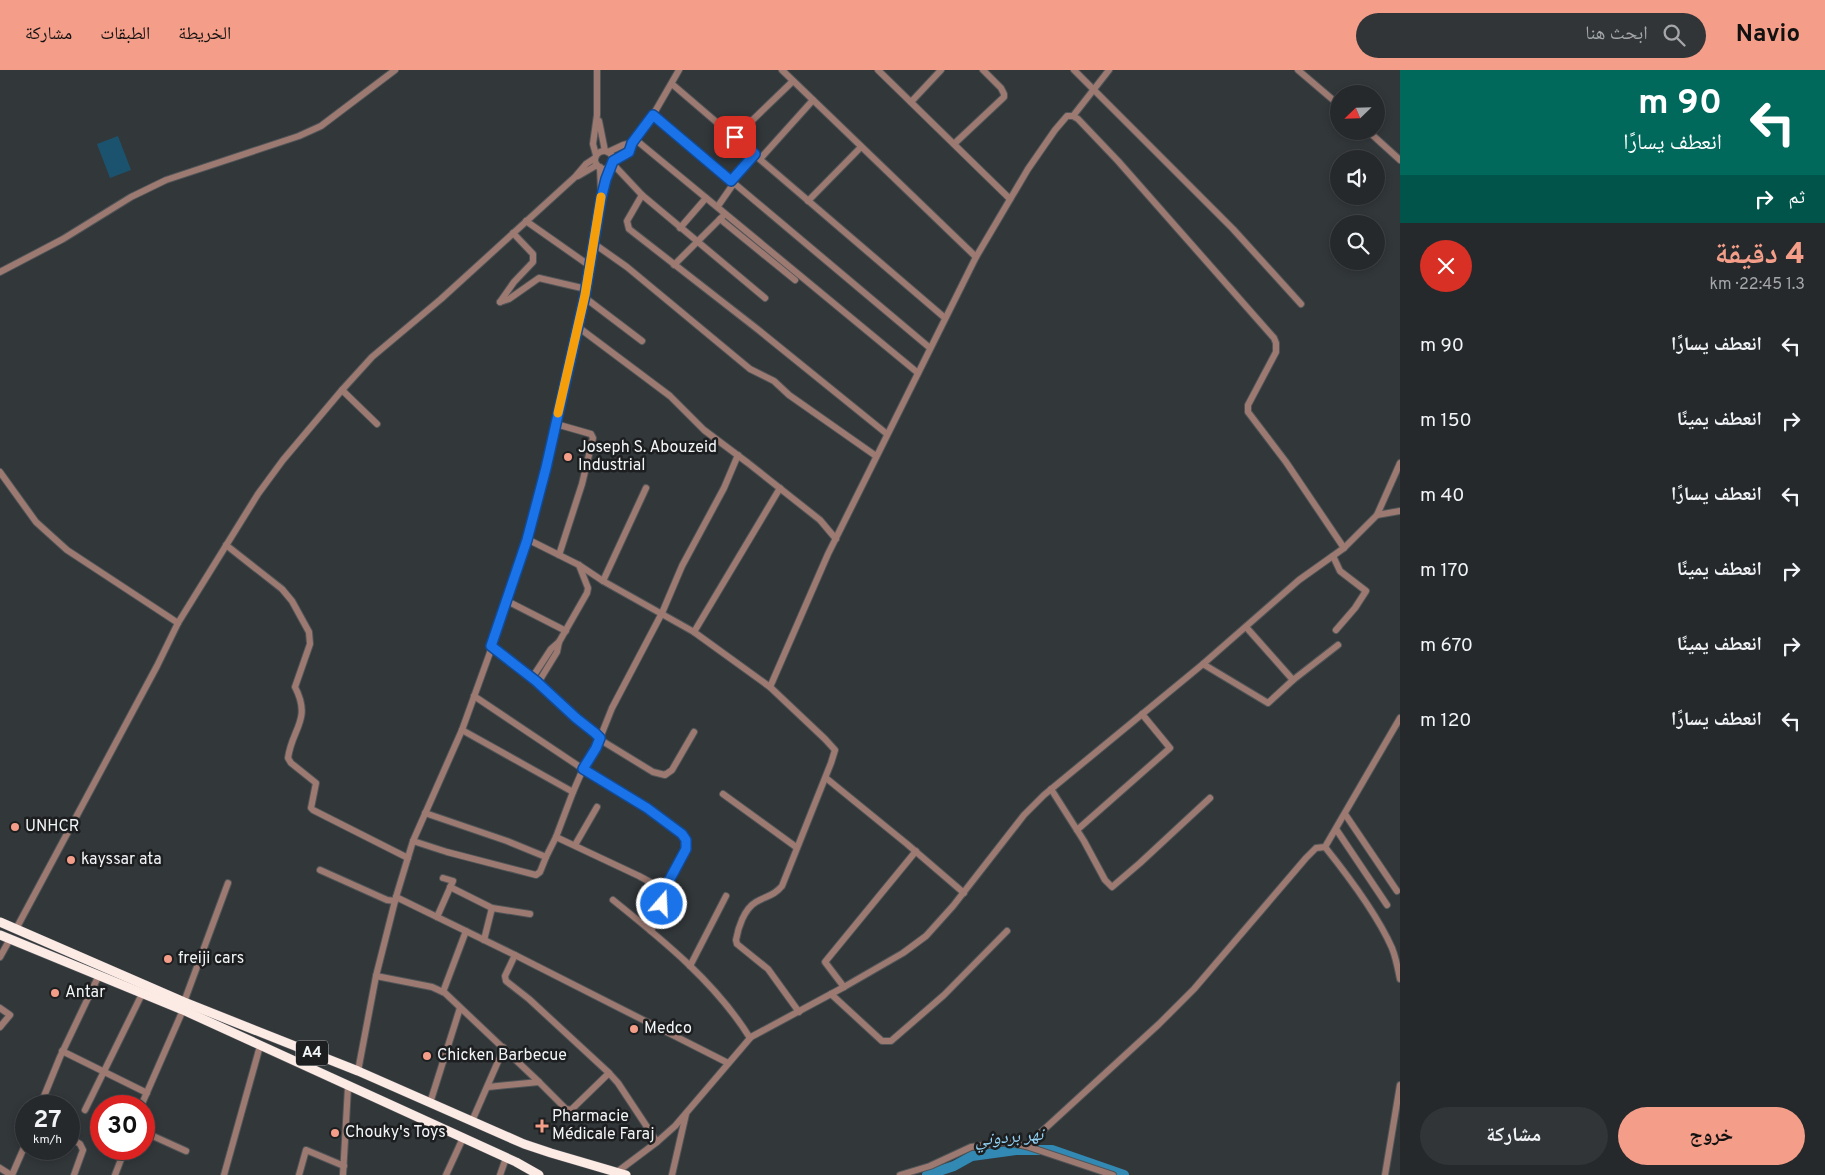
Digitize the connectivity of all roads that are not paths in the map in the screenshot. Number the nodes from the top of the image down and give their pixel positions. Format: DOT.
graph roads {
  1 [pos="395,70"];
  2 [pos="680,70"];
  3 [pos="782,70"];
  4 [pos="878,70"];
  5 [pos="983,70"];
  6 [pos="1074,70"];
  7 [pos="1109,70"];
  8 [pos="1298,70"];
  9 [pos="599,71"];
  10 [pos="936,72"];
  11 [pos="793,81"];
  12 [pos="672,84"];
  13 [pos="1095,89"];
  14 [pos="1330,97"];
  15 [pos="813,100"];
  16 [pos="911,102"];
  17 [pos="598,115"];
  18 [pos="653,115"];
  19 [pos="1073,116"];
  20 [pos="735,137"];
  21 [pos="1378,140"];
  22 [pos="634,141"];
  23 [pos="954,144"];
  24 [pos="861,147"];
  25 [pos="607,151"];
  26 [pos="757,156"];
  27 [pos="1400,160"];
  28 [pos="597,162"];
  29 [pos="612,163"];
  30 [pos="733,182"];
  31 [pos="642,195"];
  32 [pos="706,198"];
  33 [pos="601,199"];
  34 [pos="1010,199"];
  35 [pos="808,201"];
  36 [pos="718,206"];
  37 [pos="726,213"];
  38 [pos="720,218"];
  39 [pos="526,221"];
  40 [pos="680,228"];
  41 [pos="513,233"];
  42 [pos="698,242"];
  43 [pos="594,243"];
  44 [pos="976,257"];
  45 [pos="674,265"];
  46 [pos="590,266"];
  47 [pos="0,272"];
  48 [pos="794,280"];
  49 [pos="586,289"];
  50 [pos="584,297"];
  51 [pos="765,298"];
  52 [pos="1301,304"];
  53 [pos="945,318"];
  54 [pos="578,327"];
  55 [pos="642,341"];
  56 [pos="930,348"];
  57 [pos="918,373"];
  58 [pos="342,390"];
  59 [pos="377,424"];
  60 [pos="556,424"];
  61 [pos="887,434"];
  62 [pos="738,455"];
  63 [pos="876,456"];
  64 [pos="1400,463"];
  65 [pos="0,472"];
  66 [pos="646,488"];
  67 [pos="780,488"];
  68 [pos="1400,510"];
  69 [pos="1377,515"];
  70 [pos="527,540"];
  71 [pos="836,540"];
  72 [pos="226,545"];
  73 [pos="1344,548"];
  74 [pos="559,555"];
  75 [pos="1333,556"];
  76 [pos="579,566"];
  77 [pos="602,581"];
  78 [pos="507,601"];
  79 [pos="662,613"];
  80 [pos="178,623"];
  81 [pos="1246,627"];
  82 [pos="1336,630"];
  83 [pos="566,631"];
  84 [pos="694,632"];
  85 [pos="1338,645"];
  86 [pos="491,646"];
  87 [pos="1203,664"];
  88 [pos="1293,680"];
  89 [pos="535,681"];
  90 [pos="770,687"];
  91 [pos="474,696"];
  92 [pos="1142,714"];
  93 [pos="1400,718"];
  94 [pos="462,730"];
  95 [pos="694,732"];
  96 [pos="600,738"];
  97 [pos="583,769"];
  98 [pos="826,778"];
  99 [pos="1051,789"];
  100 [pos="573,792"];
  101 [pos="723,794"];
  102 [pos="1210,798"];
  103 [pos="597,807"];
  104 [pos="425,812"];
  105 [pos="1345,814"];
  106 [pos="1336,828"];
  107 [pos="1077,830"];
  108 [pos="556,837"];
  109 [pos="414,841"];
  110 [pos="574,845"];
  111 [pos="796,847"];
  112 [pos="1326,847"];
  113 [pos="916,851"];
  114 [pos="546,857"];
  115 [pos="408,858"];
  116 [pos="320,870"];
  117 [pos="443,878"];
  118 [pos="228,883"];
  119 [pos="450,887"];
  120 [pos="664,890"];
  121 [pos="1398,891"];
  122 [pos="964,893"];
  123 [pos="726,896"];
  124 [pos="395,899"];
  125 [pos="613,900"];
  126 [pos="1387,905"];
  127 [pos="492,908"];
  128 [pos="530,914"];
  129 [pos="437,917"];
  130 [pos="0,922"];
  131 [pos="16,929"];
  132 [pos="466,931"];
  133 [pos="651,931"];
  134 [pos="1007,931"];
  135 [pos="0,935"];
  136 [pos="10,939"];
  137 [pos="484,940"];
  138 [pos="515,955"];
  139 [pos="0,957"];
  140 [pos="690,966"];
  141 [pos="99,975"];
  142 [pos="376,976"];
  143 [pos="1400,979"];
  144 [pos="844,987"];
  145 [pos="443,992"];
  146 [pos="142,994"];
  147 [pos="831,994"];
  148 [pos="184,1006"];
  149 [pos="0,1008"];
  150 [pos="460,1008"];
  151 [pos="799,1012"];
  152 [pos="0,1027"];
  153 [pos="750,1038"];
  154 [pos="260,1046"];
  155 [pos="503,1047"];
  156 [pos="62,1051"];
  157 [pos="339,1063"];
  158 [pos="728,1063"];
  159 [pos="358,1071"];
  160 [pos="104,1072"];
  161 [pos="609,1073"];
  162 [pos="374,1078"];
  163 [pos="333,1080"];
  164 [pos="539,1082"];
  165 [pos="1400,1085"];
  166 [pos="348,1087"];
  167 [pos="488,1087"];
  168 [pos="147,1093"];
  169 [pos="367,1094"];
  170 [pos="44,1095"];
  171 [pos="430,1103"];
  172 [pos="85,1110"];
  173 [pos="687,1113"];
  174 [pos="472,1121"];
  175 [pos="155,1137"];
  176 [pos="463,1138"];
  177 [pos="657,1142"];
  178 [pos="80,1144"];
  179 [pos="1026,1146"];
  180 [pos="186,1151"];
  181 [pos="80,1158"];
  182 [pos="508,1159"];
  183 [pos="19,1160"];
  184 [pos="79,1160"];
  185 [pos="121,1160"];
  186 [pos="344,1166"];
  187 [pos="0,1168"];
  188 [pos="616,1174"];
  189 [pos="12,1175"];
  190 [pos="74,1175"];
  191 [pos="115,1175"];
  192 [pos="224,1175"];
  193 [pos="299,1175"];
  194 [pos="343,1175"];
  195 [pos="446,1175"];
  196 [pos="500,1175"];
  197 [pos="532,1175"];
  198 [pos="538,1175"];
  199 [pos="626,1175"];
  200 [pos="672,1175"];
  201 [pos="900,1175"];
  202 [pos="1114,1175"];
  203 [pos="1385,1175"];
  1 -- 47 [label="street"];
  2 -- 12 [label="street"];
  3 -- 11 [label="street"];
  4 -- 16 [label="street"];
  5 -- 23 [label="street"];
  6 -- 13 [label="street"];
  7 -- 13 [label="street"];
  8 -- 14 [label="street"];
  9 -- 17 [label="street"];
  10 -- 16 [label="street"];
  11 -- 15 [label="street"];
  11 -- 20 [label="street"];
  12 -- 18 [label="street"];
  12 -- 20 [label="street"];
  13 -- 19 [label="street"];
  13 -- 52 [label="street"];
  15 -- 24 [label="street"];
  15 -- 26 [label="street"];
  16 -- 23 [label="street"];
  17 -- 25 [label="street"];
  17 -- 28 [label="street"];
  18 -- 22 [label="street"];
  18 -- 30 [label="street"];
  19 -- 34 [label="street"];
  19 -- 73 [label="street"];
  20 -- 26 [label="street"];
  21 -- 27 [label="street"];
  22 -- 25 [label="street"];
  22 -- 29 [label="street"];
  22 -- 32 [label="street"];
  23 -- 34 [label="street"];
  24 -- 35 [label="street"];
  24 -- 44 [label="street"];
  25 -- 28 [label="street"];
  25 -- 29 [label="street"];
  26 -- 30 [label="street"];
  26 -- 35 [label="street"];
  28 -- 29 [label="street"];
  28 -- 33 [label="street"];
  28 -- 39 [label="street"];
  29 -- 31 [label="street"];
  29 -- 33 [label="street"];
  30 -- 36 [label="street"];
  30 -- 56 [label="street"];
  31 -- 40 [label="street"];
  31 -- 45 [label="street"];
  32 -- 36 [label="street"];
  32 -- 40 [label="street"];
  33 -- 43 [label="street"];
  34 -- 44 [label="street"];
  35 -- 53 [label="street"];
  36 -- 37 [label="street"];
  37 -- 38 [label="street"];
  37 -- 57 [label="street"];
  38 -- 42 [label="street"];
  38 -- 48 [label="street"];
  39 -- 41 [label="street"];
  39 -- 46 [label="street"];
  40 -- 42 [label="street"];
  41 -- 49 [label="street"];
  41 -- 58 [label="street"];
  42 -- 45 [label="street"];
  42 -- 51 [label="street"];
  43 -- 46 [label="street"];
  43 -- 63 [label="street"];
  44 -- 53 [label="street"];
  45 -- 61 [label="street"];
  46 -- 49 [label="street"];
  49 -- 50 [label="street"];
  50 -- 54 [label="street"];
  50 -- 55 [label="street"];
  53 -- 56 [label="street"];
  54 -- 60 [label="street"];
  54 -- 62 [label="street"];
  56 -- 57 [label="street"];
  57 -- 61 [label="street"];
  58 -- 59 [label="street"];
  58 -- 72 [label="street"];
  60 -- 70 [label="street"];
  60 -- 74 [label="street"];
  61 -- 63 [label="street"];
  62 -- 67 [label="street"];
  62 -- 79 [label="street"];
  63 -- 71 [label="street"];
  64 -- 69 [label="street"];
  65 -- 80 [label="street"];
  66 -- 77 [label="street"];
  67 -- 71 [label="street"];
  67 -- 84 [label="street"];
  68 -- 69 [label="street"];
  69 -- 73 [label="street"];
  70 -- 74 [label="street"];
  70 -- 78 [label="street"];
  71 -- 90 [label="street"];
  72 -- 80 [label="street"];
  72 -- 115 [label="street"];
  73 -- 75 [label="street"];
  74 -- 76 [label="street"];
  75 -- 81 [label="street"];
  75 -- 82 [label="street"];
  76 -- 77 [label="street"];
  76 -- 83 [label="street"];
  77 -- 79 [label="street"];
  78 -- 83 [label="street"];
  78 -- 86 [label="street"];
  79 -- 84 [label="street"];
  79 -- 96 [label="street"];
  80 -- 131 [label="street"];
  81 -- 87 [label="street"];
  81 -- 88 [label="street"];
  83 -- 89 [label="street"];
  84 -- 90 [label="street"];
  85 -- 88 [label="street"];
  86 -- 89 [label="street"];
  86 -- 91 [label="street"];
  87 -- 88 [label="street"];
  87 -- 92 [label="street"];
  89 -- 96 [label="street"];
  90 -- 98 [label="street"];
  91 -- 94 [label="street"];
  91 -- 97 [label="street"];
  92 -- 99 [label="street"];
  92 -- 107 [label="street"];
  93 -- 105 [label="street"];
  94 -- 100 [label="street"];
  94 -- 104 [label="street"];
  95 -- 96 [label="street"];
  96 -- 97 [label="street"];
  97 -- 100 [label="street"];
  97 -- 120 [label="street"];
  98 -- 111 [label="street"];
  98 -- 113 [label="street"];
  99 -- 107 [label="street"];
  99 -- 122 [label="street"];
  100 -- 108 [label="street"];
  101 -- 111 [label="street"];
  102 -- 107 [label="street"];
  103 -- 110 [label="street"];
  104 -- 109 [label="street"];
  104 -- 114 [label="street"];
  105 -- 106 [label="street"];
  105 -- 121 [label="street"];
  106 -- 112 [label="street"];
  106 -- 126 [label="street"];
  108 -- 110 [label="street"];
  108 -- 114 [label="street"];
  109 -- 114 [label="street"];
  109 -- 115 [label="street"];
  110 -- 120 [label="street"];
  111 -- 151 [label="street"];
  112 -- 143 [label="street"];
  112 -- 179 [label="street"];
  113 -- 122 [label="street"];
  113 -- 144 [label="street"];
  115 -- 124 [label="street"];
  116 -- 124 [label="street"];
  117 -- 119 [label="street"];
  118 -- 148 [label="street"];
  119 -- 127 [label="street"];
  119 -- 129 [label="street"];
  120 -- 133 [label="street"];
  122 -- 144 [label="street"];
  123 -- 140 [label="street"];
  124 -- 129 [label="street"];
  124 -- 142 [label="street"];
  125 -- 133 [label="street"];
  127 -- 128 [label="street"];
  127 -- 137 [label="street"];
  129 -- 132 [label="street"];
  130 -- 131 [label="highway, A4"];
  131 -- 148 [label="highway, A4"];
  132 -- 137 [label="street"];
  132 -- 145 [label="street"];
  133 -- 140 [label="street"];
  134 -- 147 [label="street"];
  135 -- 136 [label="highway, A4"];
  136 -- 139 [label="street"];
  136 -- 141 [label="highway, A4"];
  137 -- 138 [label="street"];
  138 -- 158 [label="street"];
  138 -- 161 [label="street"];
  140 -- 153 [label="street"];
  141 -- 146 [label="highway, A4"];
  141 -- 156 [label="street"];
  142 -- 145 [label="street"];
  142 -- 159 [label="street"];
  144 -- 147 [label="street"];
  145 -- 150 [label="street"];
  146 -- 148 [label="highway, A4"];
  146 -- 160 [label="street"];
  147 -- 151 [label="street"];
  148 -- 154 [label="highway, A4"];
  148 -- 157 [label="highway, A4"];
  148 -- 168 [label="street"];
  149 -- 152 [label="street"];
  150 -- 155 [label="street"];
  150 -- 171 [label="street"];
  151 -- 153 [label="street"];
  153 -- 158 [label="street"];
  154 -- 163 [label="highway, A4"];
  154 -- 192 [label="street"];
  155 -- 164 [label="street"];
  155 -- 167 [label="street"];
  156 -- 160 [label="street"];
  156 -- 170 [label="street"];
  157 -- 159 [label="highway, A4"];
  157 -- 163 [label="highway"];
  158 -- 173 [label="street"];
  159 -- 162 [label="highway, A4"];
  160 -- 168 [label="street"];
  160 -- 172 [label="street"];
  161 -- 164 [label="street"];
  161 -- 177 [label="street"];
  162 -- 169 [label="highway"];
  162 -- 171 [label="highway, A4"];
  163 -- 166 [label="highway, A4"];
  164 -- 167 [label="street"];
  165 -- 203 [label="street"];
  166 -- 169 [label="highway, A4"];
  166 -- 186 [label="street"];
  167 -- 174 [label="street"];
  169 -- 176 [label="highway, A4"];
  171 -- 174 [label="highway, A4"];
  173 -- 177 [label="street"];
  173 -- 200 [label="street"];
  174 -- 188 [label="highway, A4"];
  175 -- 180 [label="street"];
  176 -- 182 [label="highway, A4"];
  176 -- 195 [label="street"];
  177 -- 188 [label="street"];
  178 -- 181 [label="street"];
  179 -- 201 [label="street"];
  179 -- 202 [label="street"];
  182 -- 196 [label="street"];
  182 -- 197 [label="highway"];
  182 -- 198 [label="highway, A4"];
  183 -- 189 [label="street"];
  184 -- 190 [label="street"];
  185 -- 191 [label="street"];
  186 -- 193 [label="street"];
  186 -- 194 [label="street"];
  187 -- 189 [label="street"];
  188 -- 199 [label="highway, A4"];
}
